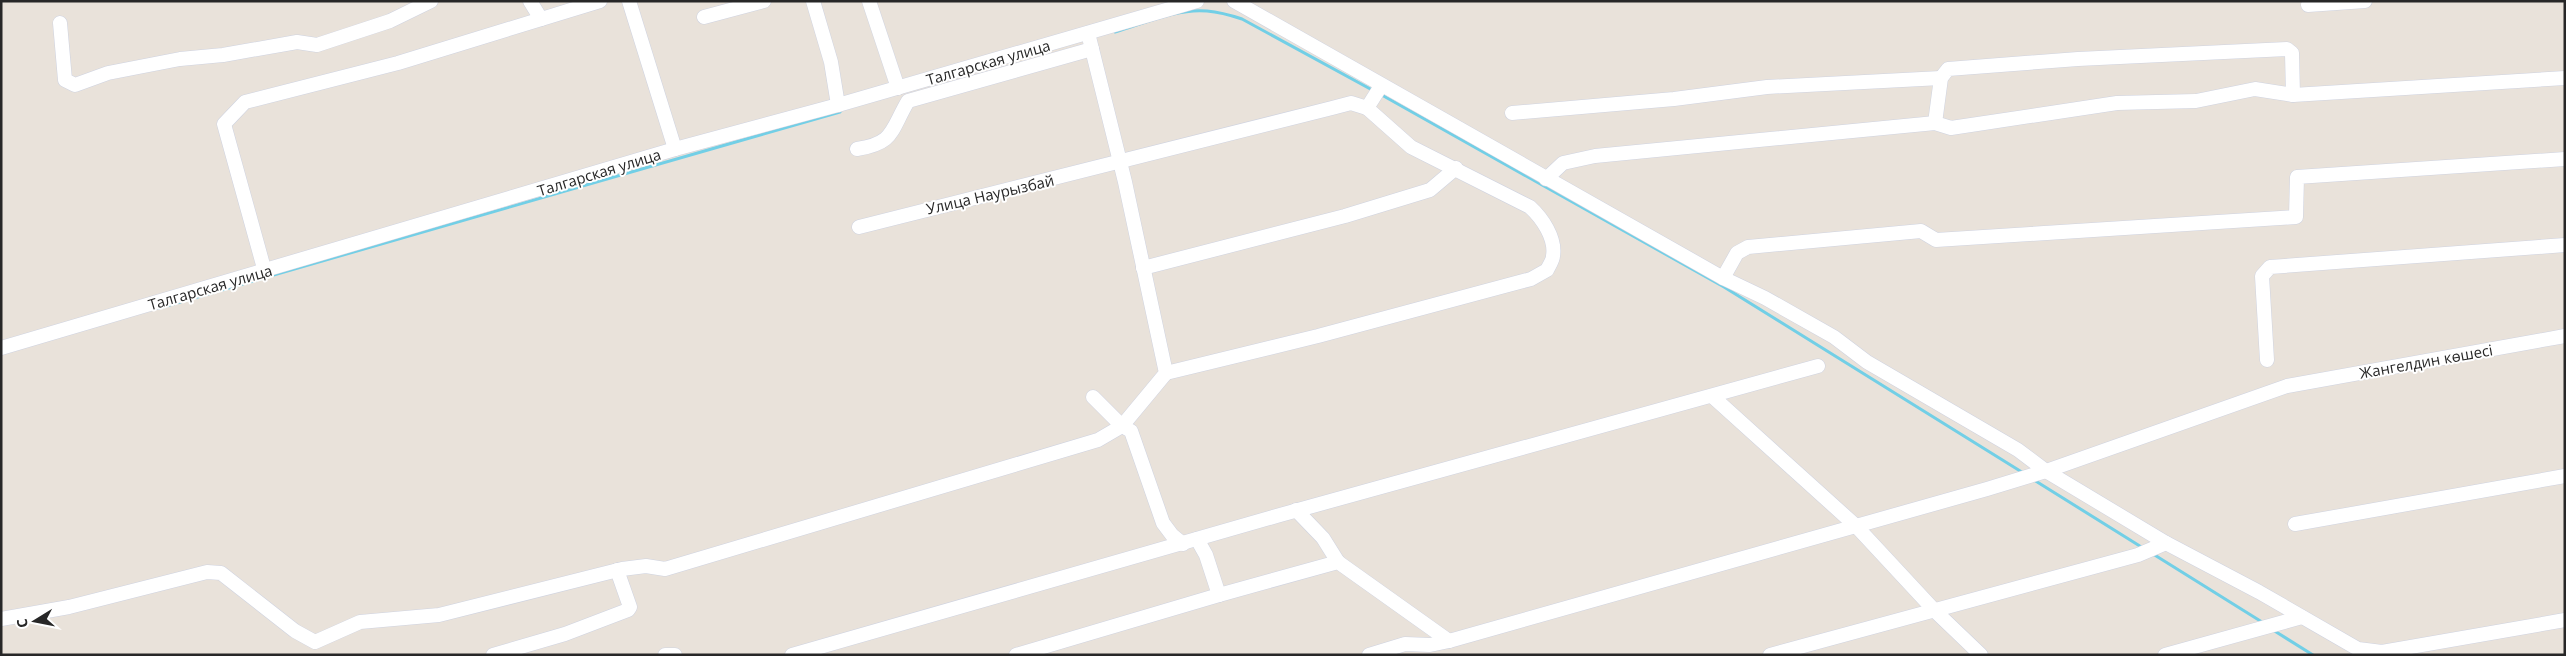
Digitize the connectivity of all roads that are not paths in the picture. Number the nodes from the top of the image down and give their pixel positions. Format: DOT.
graph roads {
  1 [pos="431,1"];
  2 [pos="530,1"];
  3 [pos="600,1"];
  4 [pos="628,1"];
  5 [pos="764,1"];
  6 [pos="813,1"];
  7 [pos="869,1"];
  8 [pos="1198,1"];
  9 [pos="1234,1"];
  10 [pos="2365,1"];
  11 [pos="2308,5"];
  12 [pos="704,17"];
  13 [pos="541,19"];
  14 [pos="60,23"];
  15 [pos="1089,40"];
  16 [pos="1941,78"];
  17 [pos="2565,78"];
  18 [pos="898,88"];
  19 [pos="1375,95"];
  20 [pos="2293,95"];
  21 [pos="838,106"];
  22 [pos="1512,113"];
  23 [pos="1934,123"];
  24 [pos="675,149"];
  25 [pos="857,149"];
  26 [pos="2565,159"];
  27 [pos="1120,162"];
  28 [pos="1456,168"];
  29 [pos="1546,179"];
  30 [pos="859,227"];
  31 [pos="2565,244"];
  32 [pos="1143,268"];
  33 [pos="265,272"];
  34 [pos="1723,278"];
  35 [pos="2565,336"];
  36 [pos="1,348"];
  37 [pos="2267,360"];
  38 [pos="1818,366"];
  39 [pos="1166,373"];
  40 [pos="1712,396"];
  41 [pos="1093,397"];
  42 [pos="1122,426"];
  43 [pos="2034,474"];
  44 [pos="2565,476"];
  45 [pos="1296,510"];
  46 [pos="2295,524"];
  47 [pos="1856,526"];
  48 [pos="1197,540"];
  49 [pos="2166,543"];
  50 [pos="1183,544"];
  51 [pos="1338,562"];
  52 [pos="617,570"];
  53 [pos="1219,595"];
  54 [pos="1935,611"];
  55 [pos="2302,617"];
  56 [pos="1,619"];
  57 [pos="2565,620"];
  58 [pos="1449,641"];
  59 [pos="492,655"];
  60 [pos="665,655"];
  61 [pos="675,655"];
  62 [pos="792,655"];
  63 [pos="1016,655"];
  64 [pos="1369,655"];
  65 [pos="1770,655"];
  66 [pos="1981,655"];
  67 [pos="2165,655"];
  1 -- 14 [label="street"];
  2 -- 13 [label="street"];
  3 -- 13 [label="street"];
  4 -- 24 [label="street"];
  5 -- 12 [label="street"];
  6 -- 21 [label="street"];
  7 -- 18 [label="street"];
  8 -- 15 [label="street, Талгарская улица"];
  9 -- 19 [label="street"];
  10 -- 11 [label="street"];
  13 -- 33 [label="street"];
  15 -- 18 [label="street, Талгарская улица"];
  15 -- 25 [label="street"];
  15 -- 27 [label="street"];
  16 -- 20 [label="street"];
  16 -- 22 [label="street"];
  16 -- 23 [label="street"];
  17 -- 20 [label="street"];
  18 -- 21 [label="street, Талгарская улица"];
  19 -- 27 [label="street, Улица Наурызбай"];
  19 -- 28 [label="street"];
  19 -- 29 [label="street"];
  20 -- 23 [label="street"];
  21 -- 24 [label="street, Талгарская улица"];
  23 -- 29 [label="street"];
  24 -- 33 [label="street, Талгарская улица"];
  26 -- 34 [label="street"];
  27 -- 30 [label="street, Улица Наурызбай"];
  27 -- 32 [label="street"];
  28 -- 32 [label="street"];
  28 -- 39 [label="street"];
  29 -- 34 [label="street"];
  31 -- 37 [label="street"];
  32 -- 39 [label="street"];
  33 -- 36 [label="street, Талгарская улица"];
  34 -- 43 [label="street"];
  35 -- 43 [label="street, Жангелдин көшесі"];
  38 -- 40 [label="street"];
  39 -- 42 [label="street"];
  40 -- 45 [label="street"];
  40 -- 47 [label="street"];
  41 -- 42 [label="street"];
  42 -- 50 [label="street"];
  42 -- 52 [label="street"];
  43 -- 47 [label="street, Жангелдин көшесі"];
  43 -- 49 [label="street"];
  44 -- 46 [label="street"];
  45 -- 48 [label="street"];
  45 -- 51 [label="street"];
  47 -- 54 [label="street"];
  47 -- 58 [label="street, Жангелдин көшесі"];
  48 -- 50 [label="street"];
  48 -- 53 [label="street"];
  49 -- 54 [label="street"];
  49 -- 55 [label="street"];
  50 -- 62 [label="street"];
  51 -- 53 [label="street"];
  51 -- 58 [label="street"];
  52 -- 56 [label="street"];
  52 -- 59 [label="street"];
  53 -- 63 [label="street"];
  54 -- 65 [label="street"];
  54 -- 66 [label="street"];
  55 -- 57 [label="street"];
  55 -- 67 [label="street"];
  58 -- 64 [label="street, Жангелдин көшесі"];
  60 -- 61 [label="street"];
}
